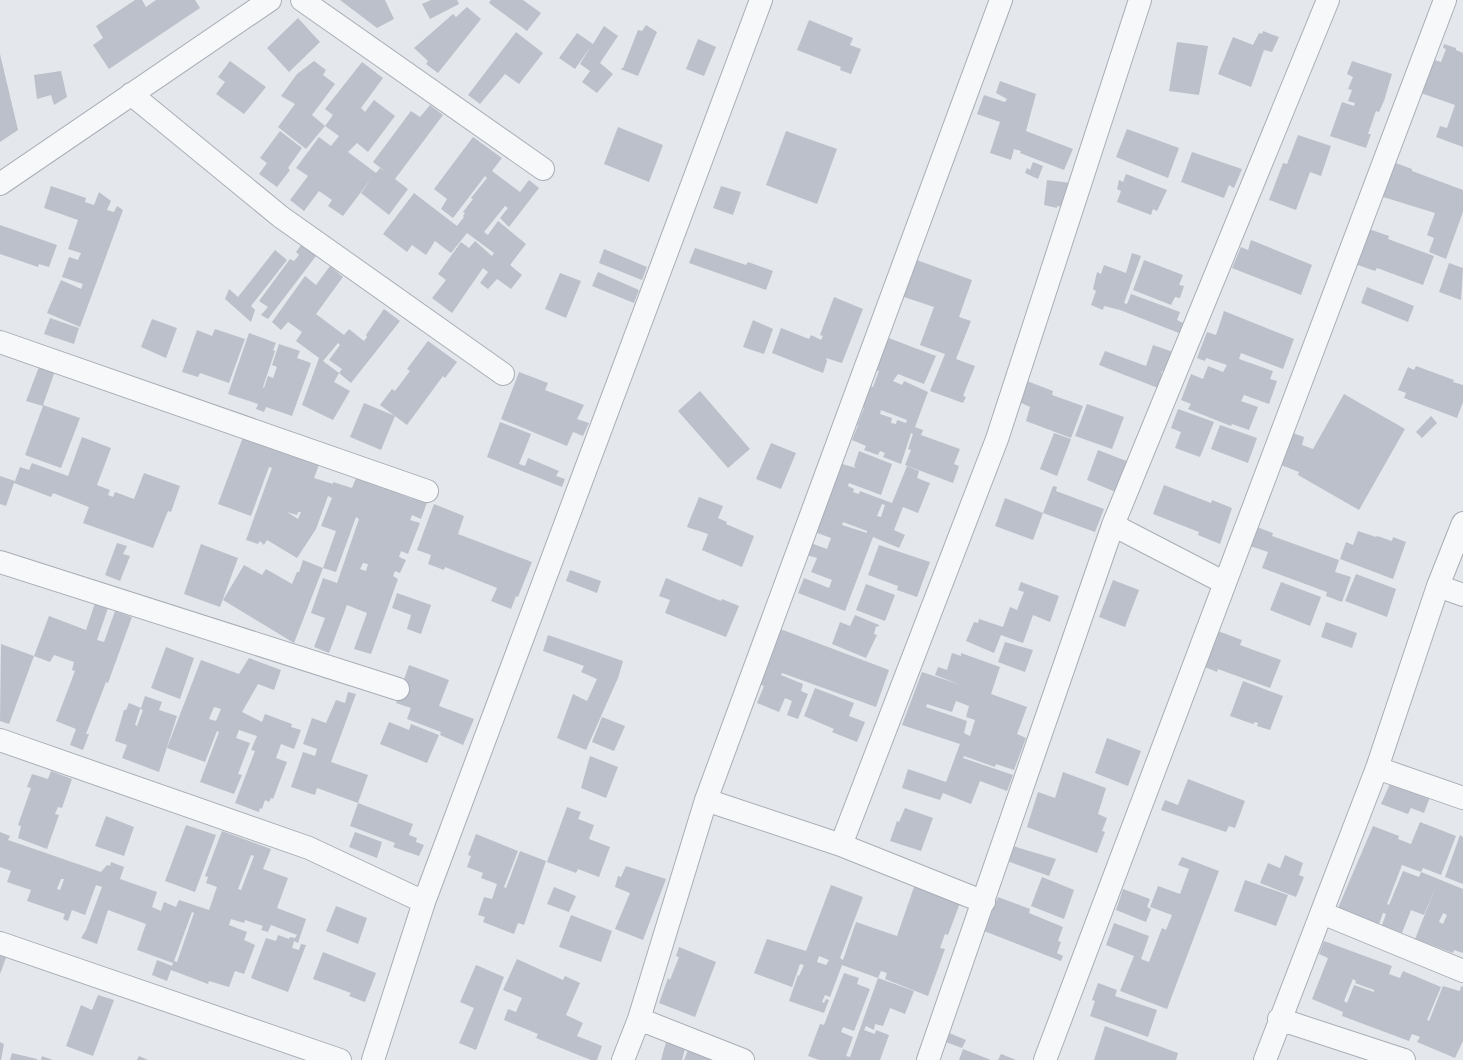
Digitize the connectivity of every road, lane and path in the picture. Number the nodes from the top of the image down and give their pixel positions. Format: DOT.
graph roads {
  1 [pos="270,0"];
  2 [pos="302,0"];
  3 [pos="762,0"];
  4 [pos="1002,0"];
  5 [pos="1140,0"];
  6 [pos="1328,0"];
  7 [pos="1445,0"];
  8 [pos="131,94"];
  9 [pos="543,169"];
  10 [pos="0,184"];
  11 [pos="0,342"];
  12 [pos="503,374"];
  13 [pos="427,491"];
  14 [pos="1463,523"];
  15 [pos="1113,526"];
  16 [pos="0,562"];
  17 [pos="1225,583"];
  18 [pos="1438,586"];
  19 [pos="1463,595"];
  20 [pos="398,689"];
  21 [pos="0,740"];
  22 [pos="1377,768"];
  23 [pos="1463,798"];
  24 [pos="706,800"];
  25 [pos="841,845"];
  26 [pos="424,902"];
  27 [pos="984,902"];
  28 [pos="1322,913"];
  29 [pos="0,943"];
  30 [pos="1463,971"];
  31 [pos="639,1019"];
  32 [pos="1280,1019"];
  33 [pos="340,1060"];
  34 [pos="373,1060"];
  35 [pos="623,1060"];
  36 [pos="743,1060"];
  37 [pos="928,1060"];
  38 [pos="1045,1060"];
  39 [pos="1265,1060"];
  40 [pos="1404,1060"];
  1 -- 8 [label="street"];
  2 -- 9 [label="street"];
  3 -- 26 [label="street"];
  4 -- 24 [label="street"];
  5 -- 25 [label="street"];
  6 -- 15 [label="street"];
  7 -- 17 [label="street"];
  8 -- 10 [label="street"];
  8 -- 12 [label="street"];
  11 -- 13 [label="street"];
  14 -- 18 [label="street"];
  15 -- 17 [label="street"];
  15 -- 27 [label="street"];
  16 -- 20 [label="street"];
  17 -- 38 [label="street"];
  18 -- 19 [label="street"];
  18 -- 22 [label="street"];
  21 -- 26 [label="street"];
  22 -- 23 [label="street"];
  22 -- 28 [label="street"];
  24 -- 25 [label="street"];
  24 -- 31 [label="street"];
  25 -- 27 [label="street"];
  26 -- 34 [label="street"];
  27 -- 37 [label="street"];
  28 -- 30 [label="street"];
  28 -- 32 [label="street"];
  29 -- 33 [label="street"];
  31 -- 35 [label="street"];
  31 -- 36 [label="street"];
  32 -- 39 [label="street"];
  32 -- 40 [label="street"];
}
